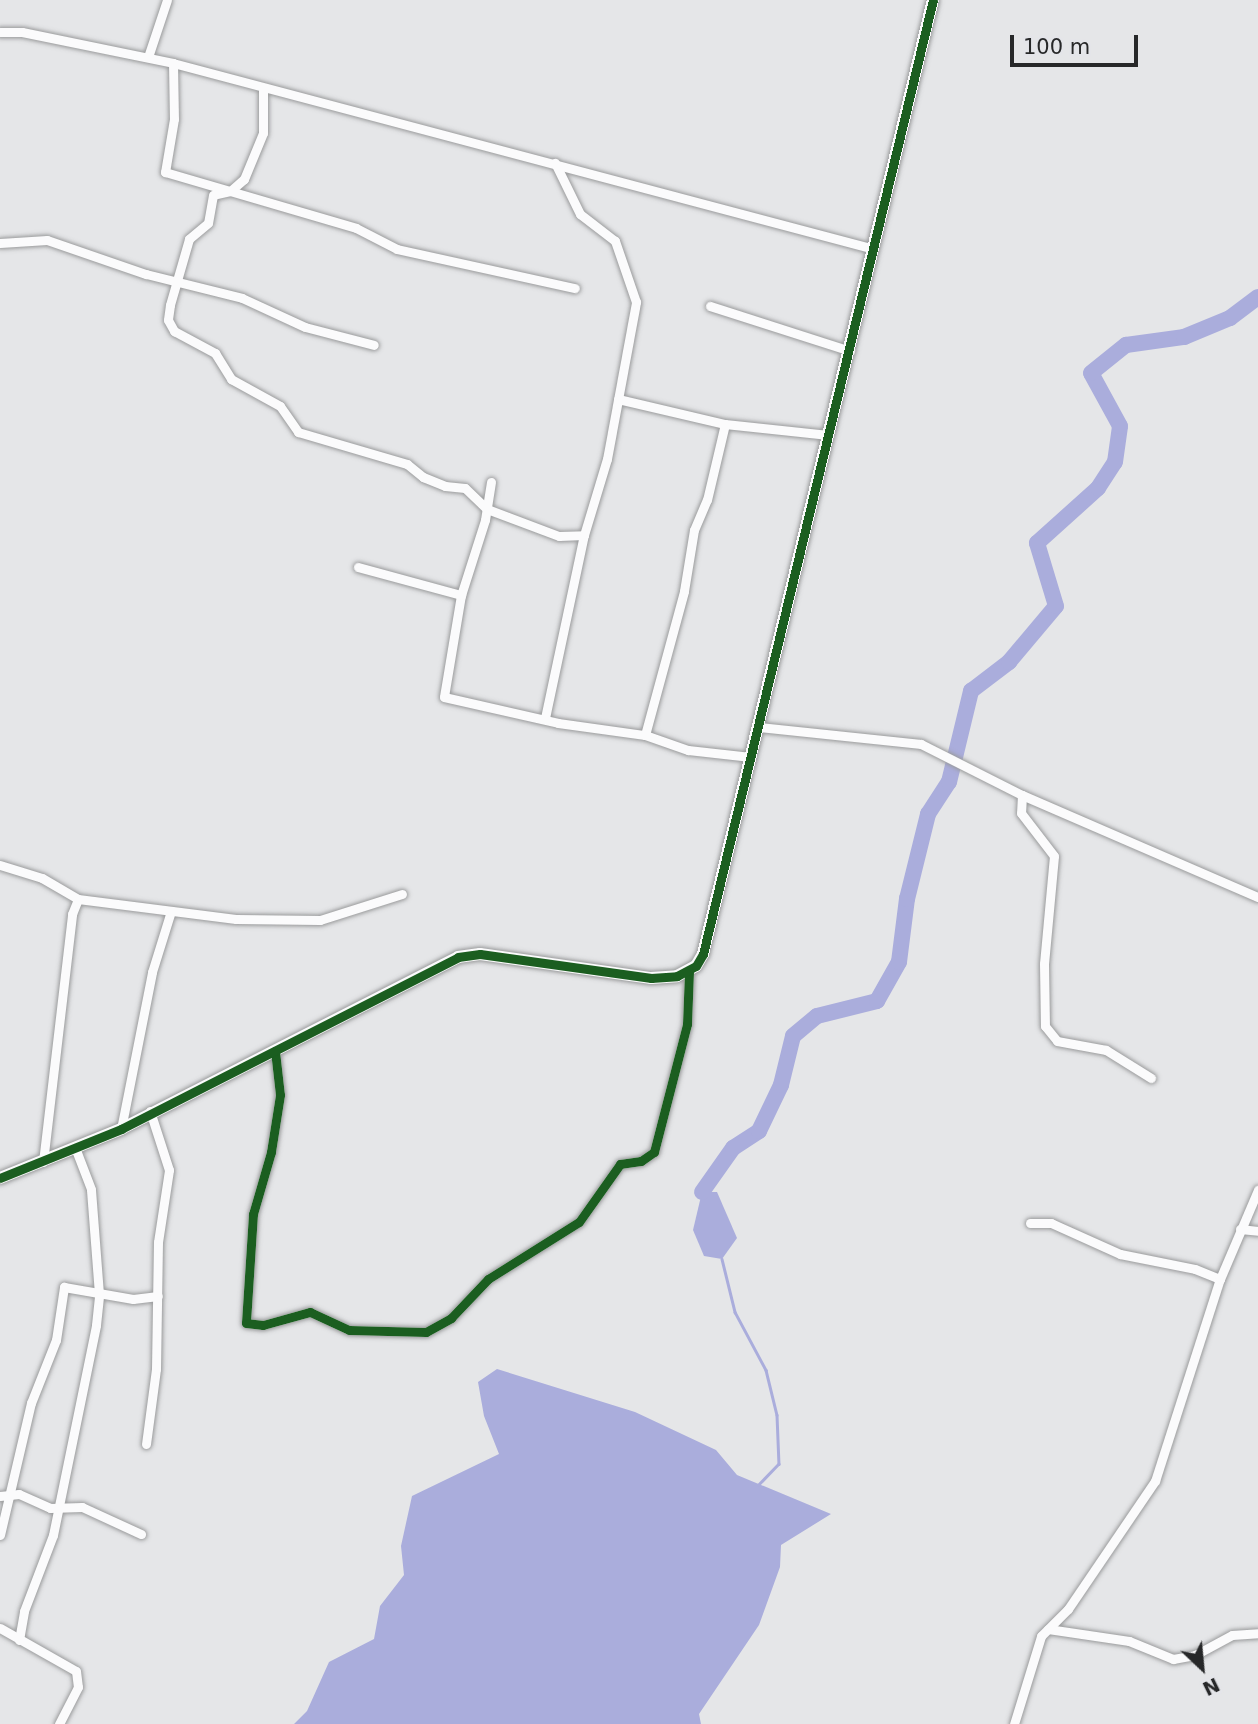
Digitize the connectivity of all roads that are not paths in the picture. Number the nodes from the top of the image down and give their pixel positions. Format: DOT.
graph roads {
  1 [pos="167,0"];
  2 [pos="933,0"];
  3 [pos="0,32"];
  4 [pos="148,57"];
  5 [pos="173,63"];
  6 [pos="263,90"];
  7 [pos="555,163"];
  8 [pos="230,191"];
  9 [pos="0,243"];
  10 [pos="870,248"];
  11 [pos="180,281"];
  12 [pos="575,288"];
  13 [pos="710,306"];
  14 [pos="374,345"];
  15 [pos="850,351"];
  16 [pos="618,399"];
  17 [pos="725,424"];
  18 [pos="828,435"];
  19 [pos="491,482"];
  20 [pos="487,509"];
  21 [pos="584,535"];
  22 [pos="358,567"];
  23 [pos="461,595"];
  24 [pos="545,718"];
  25 [pos="759,727"];
  26 [pos="645,735"];
  27 [pos="751,757"];
  28 [pos="1022,795"];
  29 [pos="0,865"];
  30 [pos="402,894"];
  31 [pos="1258,897"];
  32 [pos="78,899"];
  33 [pos="171,911"];
  34 [pos="689,971"];
  35 [pos="275,1051"];
  36 [pos="1152,1078"];
  37 [pos="150,1111"];
  38 [pos="121,1129"];
  39 [pos="76,1150"];
  40 [pos="43,1162"];
  41 [pos="0,1178"];
  42 [pos="1258,1190"];
  43 [pos="1031,1223"];
  44 [pos="1240,1229"];
  45 [pos="1258,1231"];
  46 [pos="1220,1279"];
  47 [pos="99,1294"];
  48 [pos="158,1296"];
  49 [pos="146,1444"];
  50 [pos="3,1497"];
  51 [pos="59,1508"];
  52 [pos="141,1534"];
  53 [pos="0,1535"];
  54 [pos="0,1628"];
  55 [pos="1048,1629"];
  56 [pos="1258,1633"];
  57 [pos="19,1640"];
  58 [pos="59,1724"];
  59 [pos="1013,1724"];
  1 -- 4 [label="street"];
  2 -- 10 [label="street"];
  3 -- 4 [label="street"];
  4 -- 5 [label="street"];
  5 -- 6 [label="street"];
  5 -- 8 [label="street"];
  6 -- 7 [label="street"];
  6 -- 8 [label="street"];
  7 -- 10 [label="street"];
  7 -- 16 [label="street"];
  8 -- 11 [label="street"];
  8 -- 12 [label="street"];
  9 -- 11 [label="street"];
  10 -- 15 [label="street"];
  11 -- 14 [label="street"];
  11 -- 20 [label="street"];
  13 -- 15 [label="street"];
  15 -- 18 [label="street"];
  16 -- 17 [label="street"];
  16 -- 21 [label="street"];
  17 -- 18 [label="street"];
  17 -- 26 [label="street"];
  18 -- 25 [label="street"];
  19 -- 20 [label="street"];
  20 -- 21 [label="street"];
  20 -- 23 [label="street"];
  21 -- 24 [label="street"];
  22 -- 23 [label="street"];
  23 -- 24 [label="street"];
  24 -- 26 [label="street"];
  25 -- 27 [label="street"];
  25 -- 28 [label="street"];
  26 -- 27 [label="street"];
  27 -- 34 [label="street"];
  28 -- 31 [label="street"];
  28 -- 36 [label="street"];
  29 -- 32 [label="street"];
  30 -- 33 [label="street"];
  32 -- 33 [label="street"];
  32 -- 40 [label="street"];
  33 -- 38 [label="street"];
  34 -- 35 [label="street"];
  34 -- 35 [label="street"];
  35 -- 37 [label="street"];
  37 -- 38 [label="street"];
  37 -- 48 [label="street"];
  38 -- 39 [label="street"];
  39 -- 40 [label="street"];
  39 -- 47 [label="street"];
  40 -- 41 [label="street"];
  42 -- 44 [label="street"];
  43 -- 46 [label="street"];
  44 -- 45 [label="street"];
  44 -- 46 [label="street"];
  46 -- 55 [label="street"];
  47 -- 48 [label="street"];
  47 -- 50 [label="street"];
  47 -- 51 [label="street"];
  48 -- 49 [label="street"];
  50 -- 51 [label="street"];
  50 -- 53 [label="street"];
  51 -- 52 [label="street"];
  51 -- 57 [label="street"];
  54 -- 57 [label="street"];
  55 -- 56 [label="street"];
  55 -- 59 [label="street"];
  57 -- 58 [label="street"];
}
